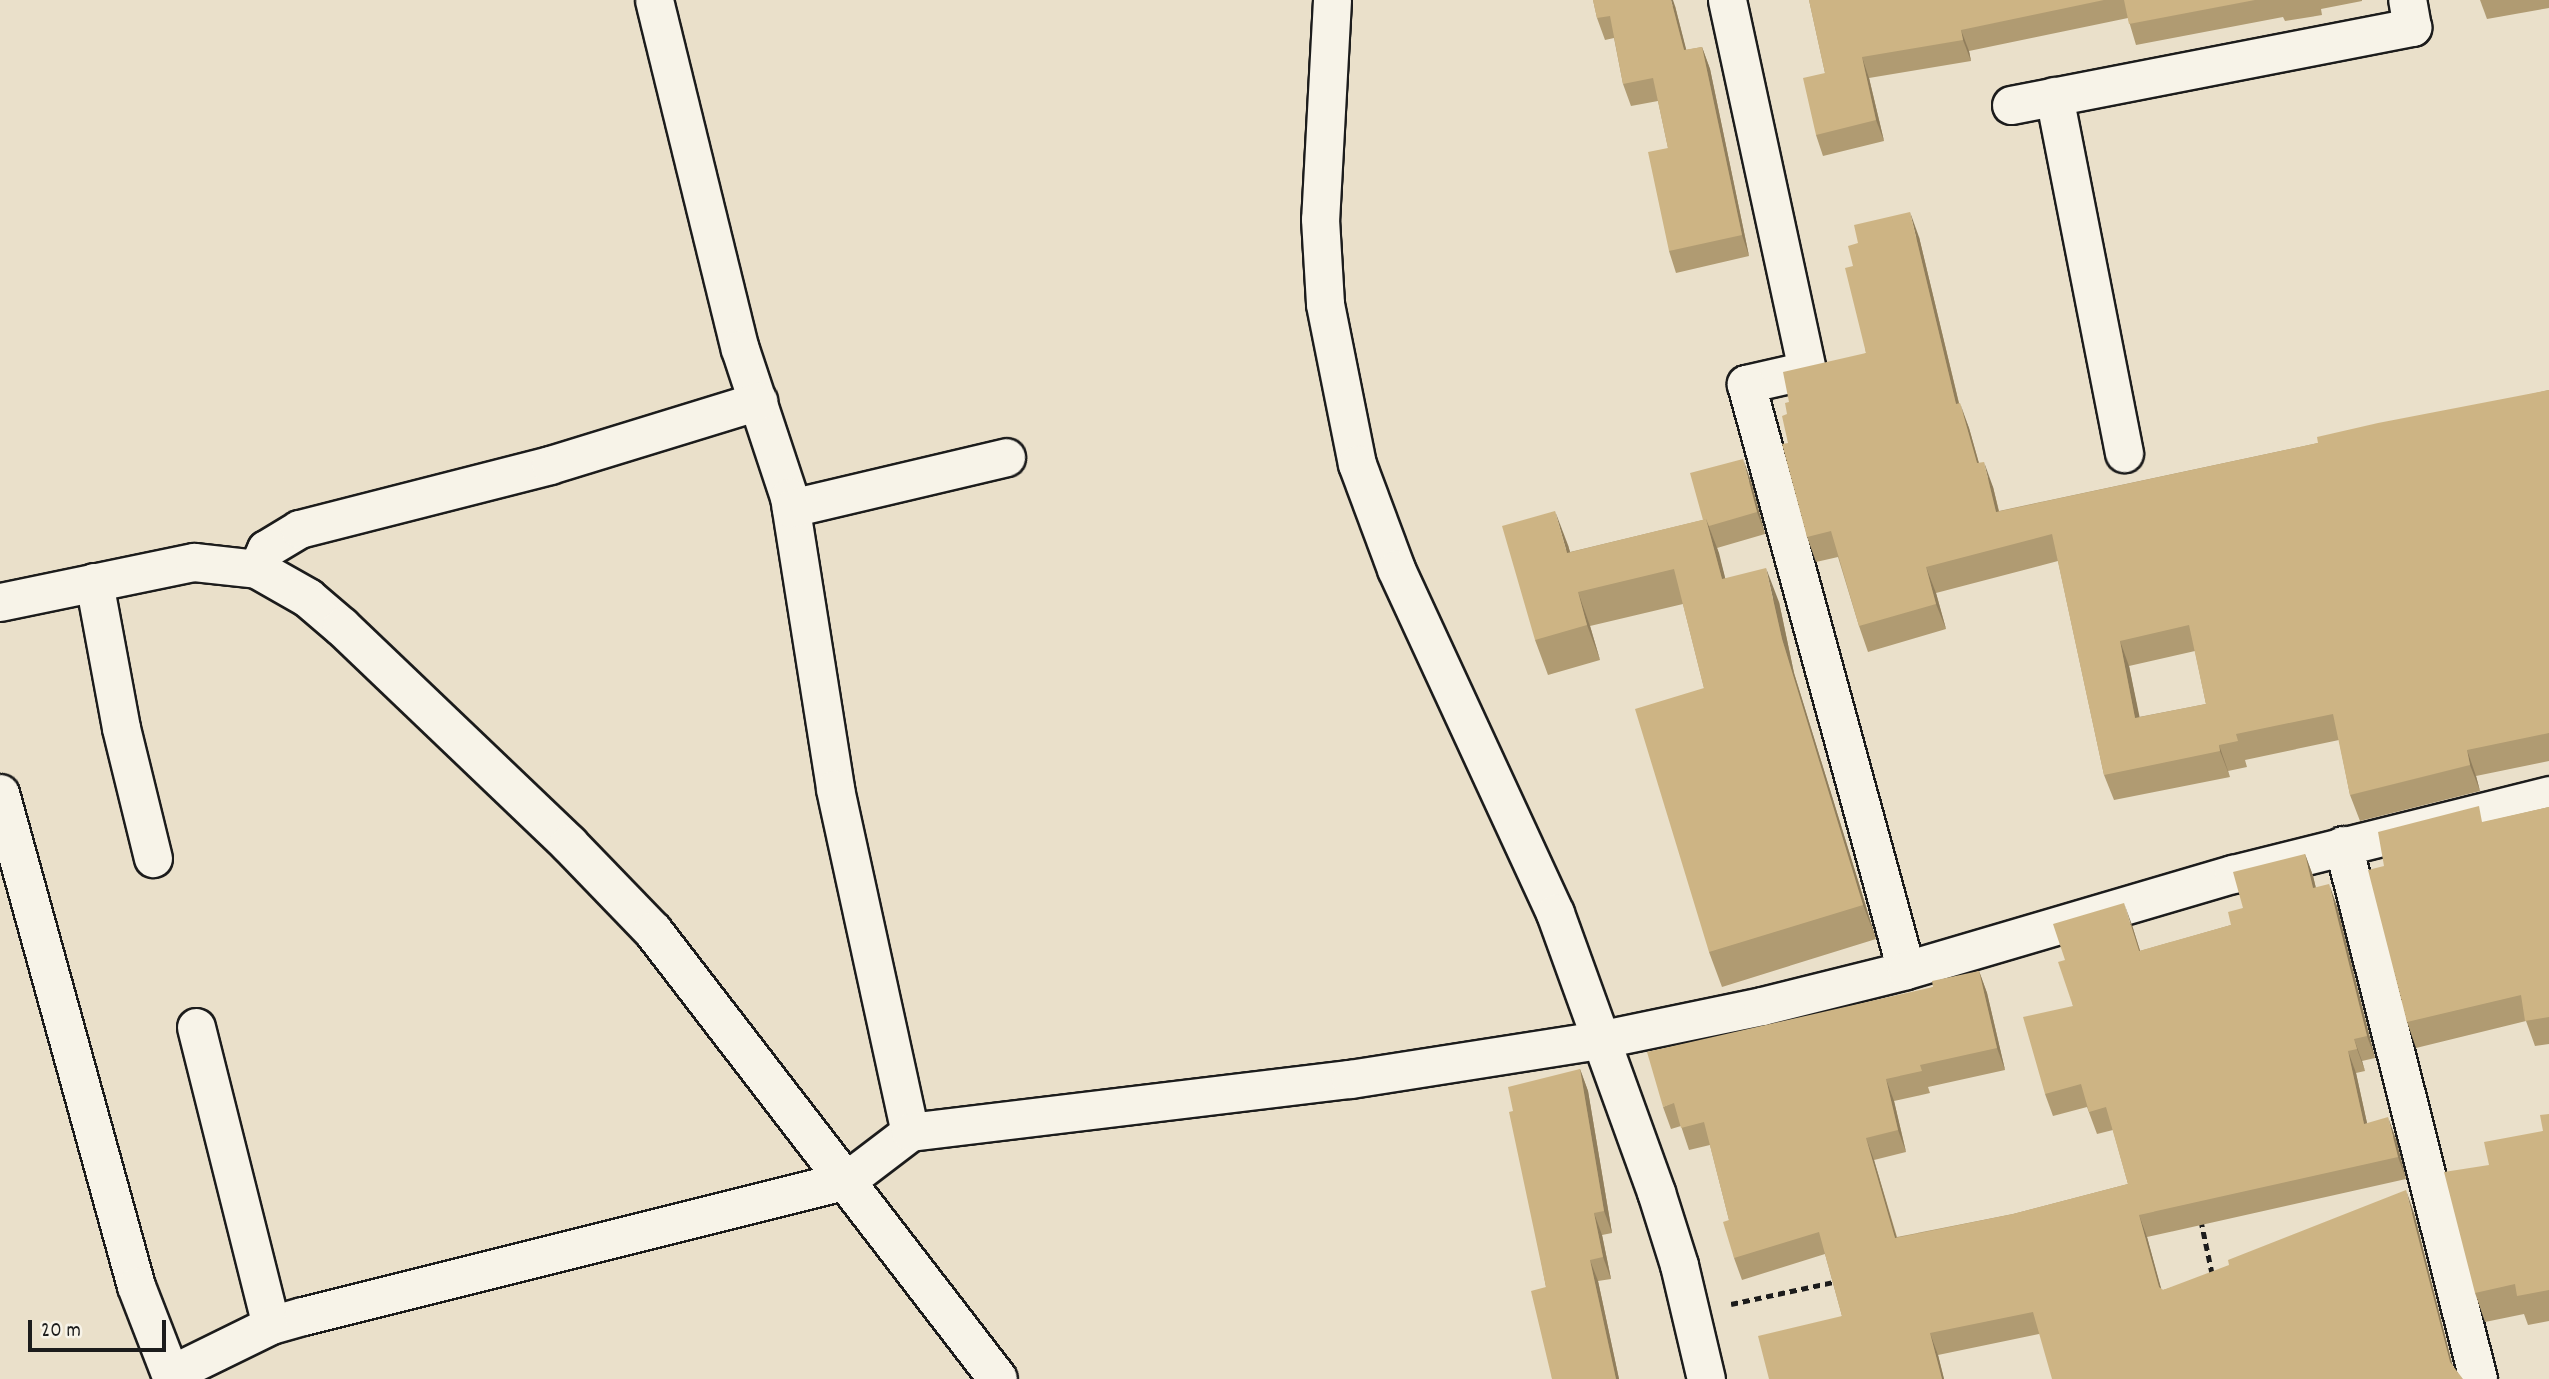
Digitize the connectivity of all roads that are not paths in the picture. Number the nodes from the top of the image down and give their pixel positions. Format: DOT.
graph roads {
  1 [pos="654,0"];
  2 [pos="1332,0"];
  3 [pos="1727,0"];
  4 [pos="2407,0"];
  5 [pos="2054,96"];
  6 [pos="2011,105"];
  7 [pos="758,401"];
  8 [pos="2124,453"];
  9 [pos="1006,457"];
  10 [pos="791,508"];
  11 [pos="257,569"];
  12 [pos="94,582"];
  13 [pos="0,602"];
  14 [pos="0,793"];
  15 [pos="2549,795"];
  16 [pos="2343,845"];
  17 [pos="153,858"];
  18 [pos="1906,970"];
  19 [pos="196,1027"];
  20 [pos="1598,1040"];
  21 [pos="910,1132"];
  22 [pos="847,1180"];
  23 [pos="271,1325"];
  24 [pos="991,1376"];
  25 [pos="172,1377"];
  26 [pos="1706,1379"];
  27 [pos="2478,1379"];
  1 -- 7 [label="street"];
  2 -- 20 [label="street"];
  3 -- 18 [label="street"];
  4 -- 5 [label="street"];
  5 -- 6 [label="street"];
  5 -- 8 [label="street"];
  7 -- 10 [label="street"];
  7 -- 11 [label="street"];
  9 -- 10 [label="street"];
  10 -- 21 [label="street"];
  11 -- 12 [label="street"];
  11 -- 22 [label="street"];
  12 -- 13 [label="street"];
  12 -- 17 [label="street"];
  14 -- 25 [label="street"];
  15 -- 16 [label="street"];
  16 -- 18 [label="street"];
  16 -- 27 [label="street"];
  18 -- 20 [label="street"];
  19 -- 23 [label="street"];
  20 -- 21 [label="street"];
  20 -- 26 [label="street"];
  21 -- 22 [label="street"];
  22 -- 23 [label="street"];
  22 -- 24 [label="street"];
  23 -- 25 [label="street"];
}
